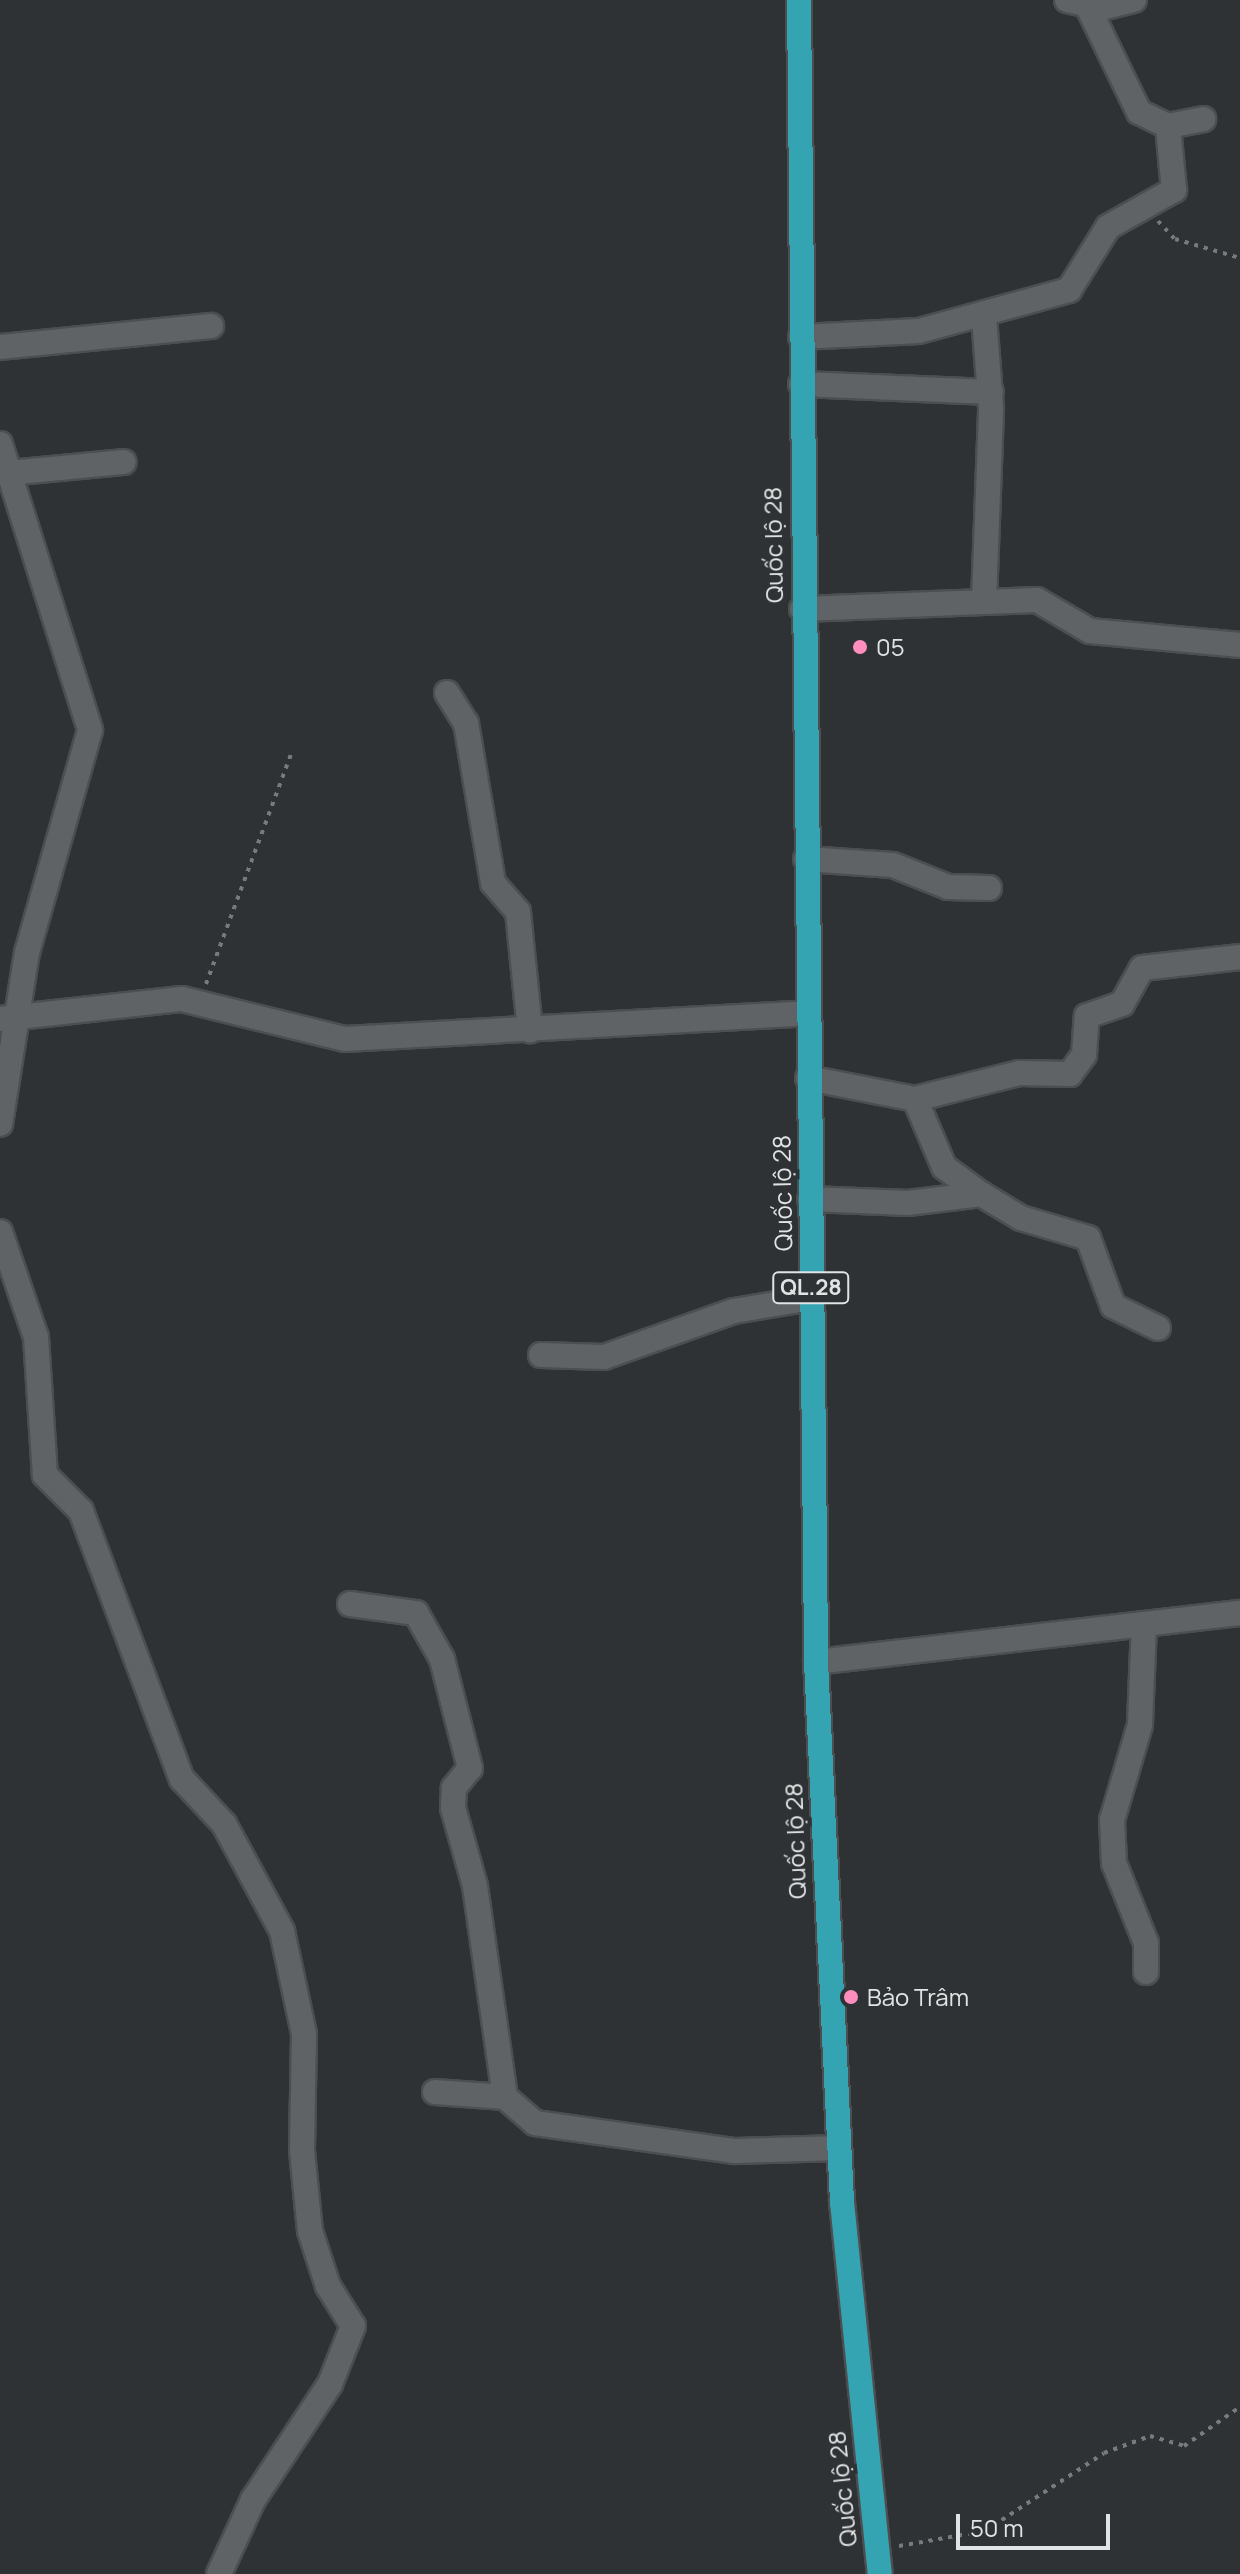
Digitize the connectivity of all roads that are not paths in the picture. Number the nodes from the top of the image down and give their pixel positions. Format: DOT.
graph roads {
  1 [pos="799,0"];
  2 [pos="1134,0"];
  3 [pos="1078,4"];
  4 [pos="1203,119"];
  5 [pos="1168,126"];
  6 [pos="984,316"];
  7 [pos="211,326"];
  8 [pos="801,337"];
  9 [pos="0,347"];
  10 [pos="801,384"];
  11 [pos="991,392"];
  12 [pos="0,444"];
  13 [pos="123,462"];
  14 [pos="9,473"];
  15 [pos="984,602"];
  16 [pos="802,609"];
  17 [pos="1240,645"];
  18 [pos="447,693"];
  19 [pos="806,859"];
  20 [pos="989,888"];
  21 [pos="1240,957"];
  22 [pos="807,1013"];
  23 [pos="6,1018"];
  24 [pos="530,1030"];
  25 [pos="808,1078"];
  26 [pos="915,1099"];
  27 [pos="0,1124"];
  28 [pos="981,1194"];
  29 [pos="810,1199"];
  30 [pos="0,1232"];
  31 [pos="811,1298"];
  32 [pos="1158,1328"];
  33 [pos="541,1355"];
  34 [pos="350,1604"];
  35 [pos="1240,1613"];
  36 [pos="1144,1624"];
  37 [pos="816,1662"];
  38 [pos="1146,1972"];
  39 [pos="435,2092"];
  40 [pos="505,2097"];
  41 [pos="839,2148"];
  42 [pos="219,2574"];
  43 [pos="880,2574"];
  1 -- 8 [label="highway, Quốc lộ 28 / QL.28"];
  2 -- 3 [label="street"];
  3 -- 5 [label="street"];
  4 -- 5 [label="street"];
  5 -- 6 [label="street"];
  6 -- 8 [label="street"];
  6 -- 11 [label="street"];
  7 -- 9 [label="street"];
  8 -- 10 [label="highway, Quốc lộ 28 / QL.28"];
  10 -- 11 [label="street"];
  10 -- 16 [label="highway, Quốc lộ 28 / QL.28"];
  11 -- 15 [label="street"];
  12 -- 14 [label="street"];
  13 -- 14 [label="street"];
  14 -- 23 [label="street"];
  15 -- 16 [label="street"];
  15 -- 17 [label="street"];
  16 -- 19 [label="highway, Quốc lộ 28 / QL.28"];
  18 -- 24 [label="street"];
  19 -- 20 [label="street"];
  19 -- 22 [label="highway, Quốc lộ 28 / QL.28"];
  21 -- 26 [label="street"];
  22 -- 24 [label="street"];
  22 -- 25 [label="highway, Quốc lộ 28 / QL.28"];
  23 -- 24 [label="street"];
  23 -- 27 [label="street"];
  25 -- 26 [label="street"];
  25 -- 29 [label="highway, Quốc lộ 28 / QL.28"];
  26 -- 28 [label="street"];
  28 -- 29 [label="street"];
  28 -- 32 [label="street"];
  29 -- 31 [label="highway, Quốc lộ 28 / QL.28"];
  30 -- 42 [label="street"];
  31 -- 33 [label="street"];
  31 -- 37 [label="highway, Quốc lộ 28 / QL.28"];
  34 -- 40 [label="street"];
  35 -- 36 [label="street"];
  36 -- 37 [label="street"];
  36 -- 38 [label="street"];
  37 -- 41 [label="highway, Quốc lộ 28 / QL.28"];
  39 -- 40 [label="street"];
  40 -- 41 [label="street"];
  41 -- 43 [label="highway, Quốc lộ 28 / QL.28"];
}
